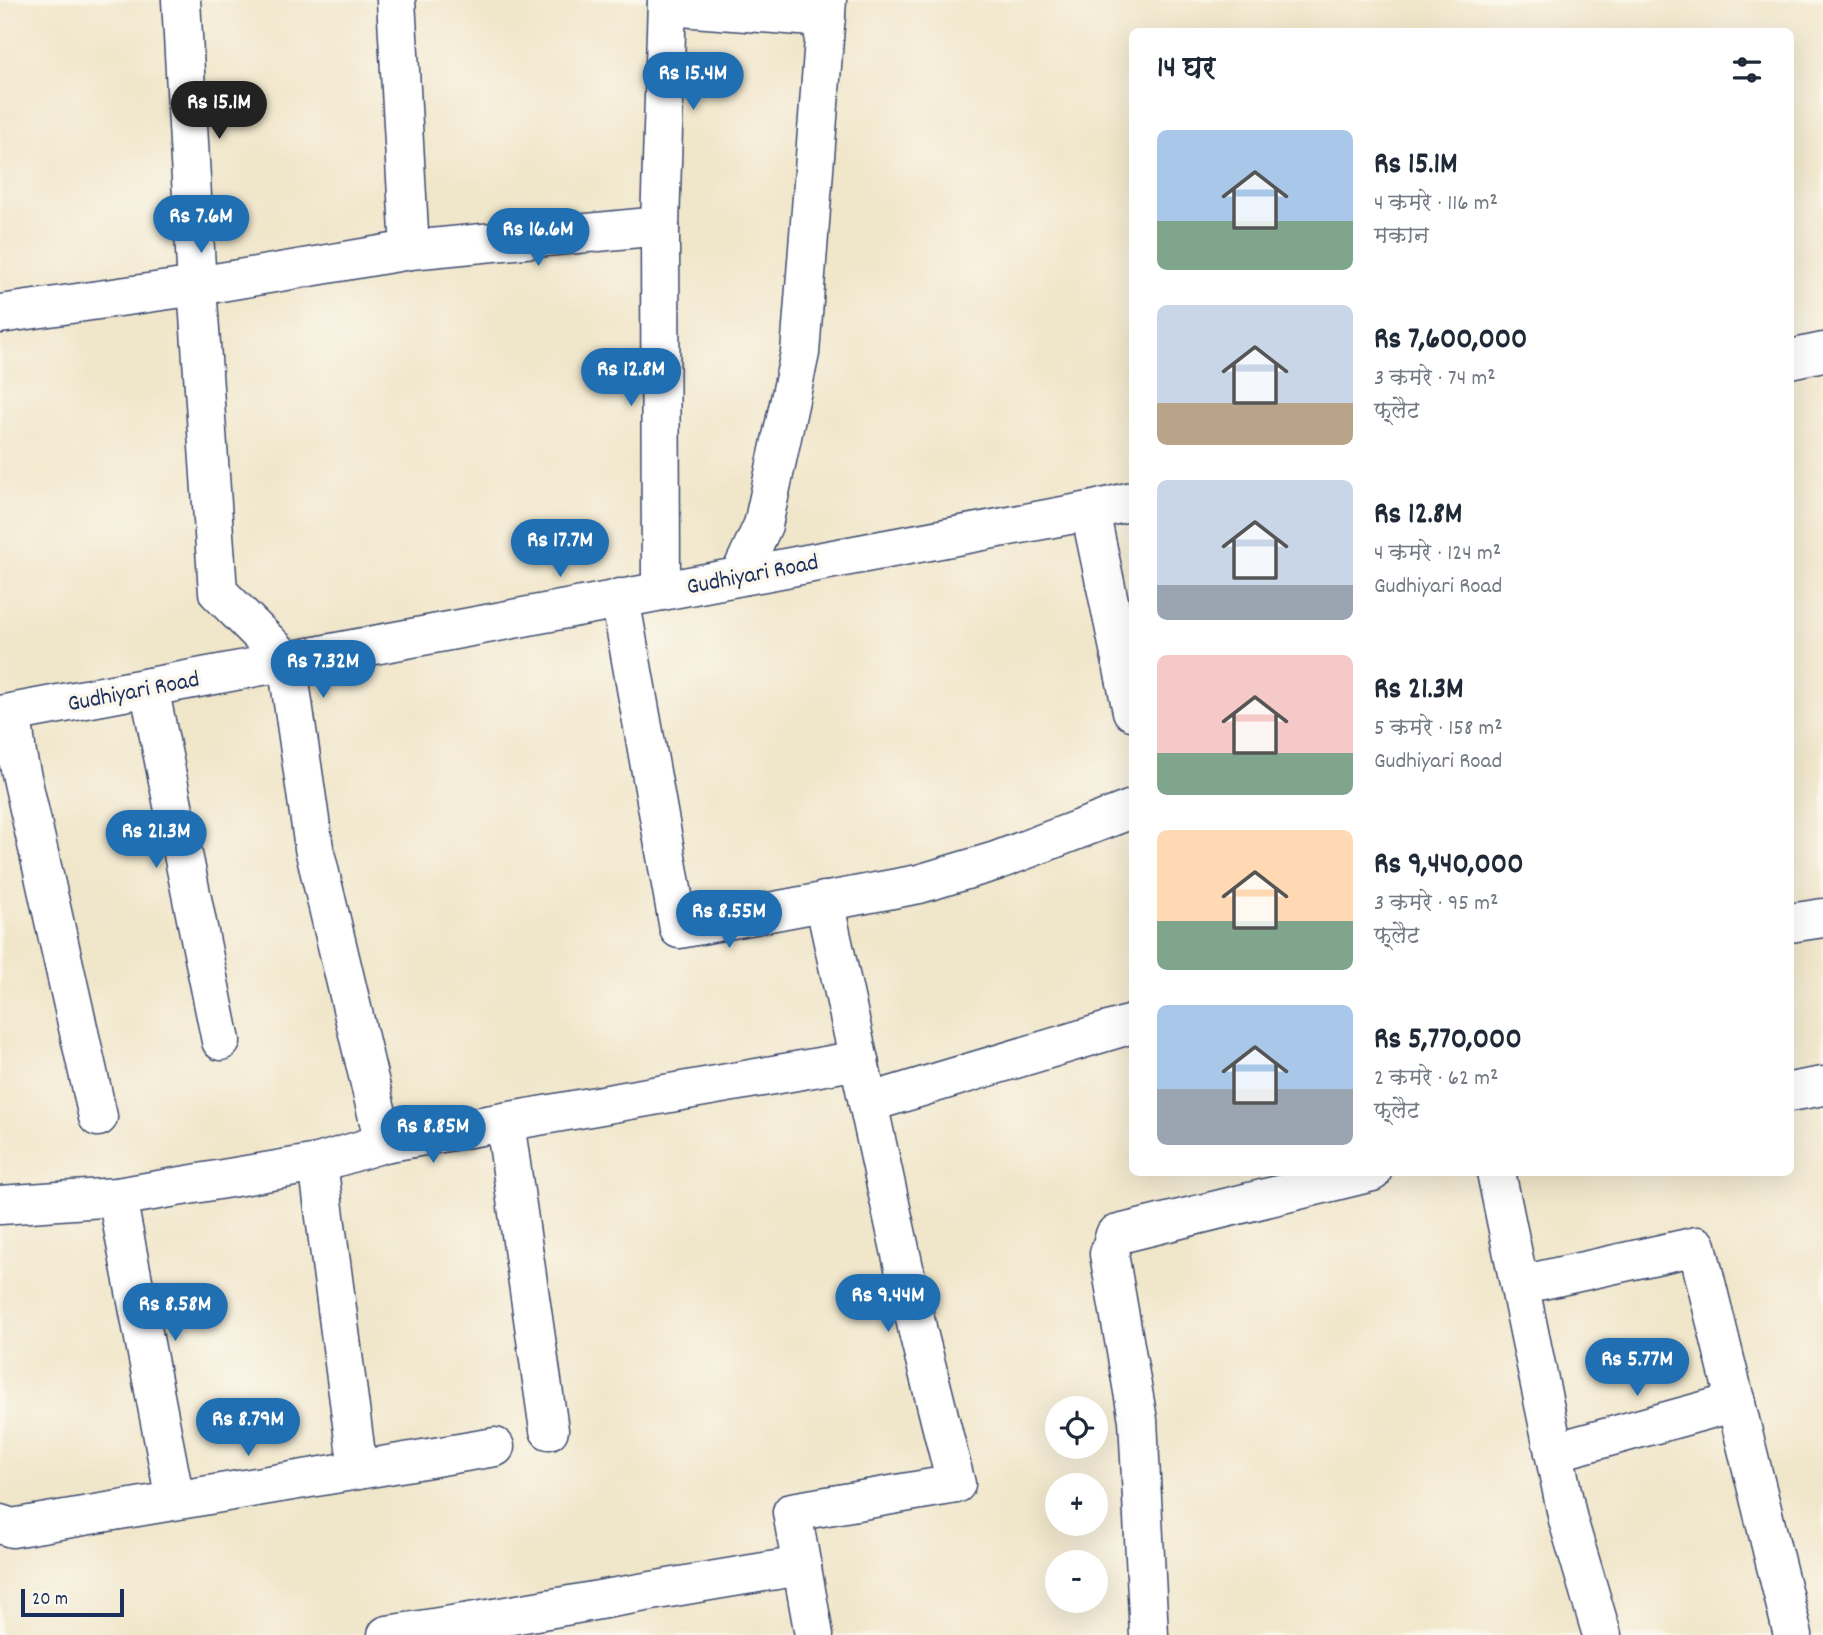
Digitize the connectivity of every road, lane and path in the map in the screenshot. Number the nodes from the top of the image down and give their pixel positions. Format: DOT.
graph roads {
  1 [pos="181,0"];
  2 [pos="396,0"];
  3 [pos="667,3"];
  4 [pos="827,9"];
  5 [pos="660,226"];
  6 [pos="410,250"];
  7 [pos="197,286"];
  8 [pos="0,314"];
  9 [pos="1823,352"];
  10 [pos="1794,358"];
  11 [pos="1129,502"];
  12 [pos="1090,511"];
  13 [pos="740,575"];
  14 [pos="661,591"];
  15 [pos="621,598"];
  16 [pos="287,661"];
  17 [pos="149,687"];
  18 [pos="1129,697"];
  19 [pos="6,714"];
  20 [pos="1129,810"];
  21 [pos="824,901"];
  22 [pos="1823,918"];
  23 [pos="1794,922"];
  24 [pos="1129,1025"];
  25 [pos="222,1041"];
  26 [pos="859,1060"];
  27 [pos="1823,1086"];
  28 [pos="1794,1091"];
  29 [pos="868,1103"];
  30 [pos="98,1117"];
  31 [pos="505,1122"];
  32 [pos="384,1143"];
  33 [pos="318,1163"];
  34 [pos="1356,1176"];
  35 [pos="1497,1176"];
  36 [pos="117,1197"];
  37 [pos="0,1205"];
  38 [pos="1520,1285"];
  39 [pos="1736,1402"];
  40 [pos="548,1430"];
  41 [pos="495,1447"];
  42 [pos="1554,1452"];
  43 [pos="358,1470"];
  44 [pos="175,1500"];
  45 [pos="0,1524"];
  46 [pos="802,1566"];
  47 [pos="387,1635"];
  48 [pos="814,1635"];
  49 [pos="1149,1635"];
  50 [pos="1602,1635"];
  51 [pos="1793,1635"];
  1 -- 7 [label="street"];
  2 -- 6 [label="street"];
  3 -- 4 [label="street"];
  3 -- 5 [label="street"];
  4 -- 13 [label="street"];
  5 -- 6 [label="street"];
  5 -- 14 [label="street"];
  6 -- 7 [label="street"];
  7 -- 8 [label="street"];
  7 -- 16 [label="street"];
  9 -- 10 [label="street"];
  11 -- 12 [label="street, Gudhiyari Road"];
  12 -- 13 [label="street, Gudhiyari Road"];
  12 -- 18 [label="street"];
  13 -- 14 [label="street, Gudhiyari Road"];
  14 -- 15 [label="street, Gudhiyari Road"];
  15 -- 16 [label="street, Gudhiyari Road"];
  15 -- 21 [label="street"];
  16 -- 17 [label="street, Gudhiyari Road"];
  16 -- 32 [label="street"];
  17 -- 19 [label="street, Gudhiyari Road"];
  17 -- 25 [label="street"];
  19 -- 30 [label="street"];
  20 -- 21 [label="street"];
  21 -- 26 [label="street"];
  22 -- 23 [label="street"];
  24 -- 29 [label="street"];
  26 -- 29 [label="street"];
  26 -- 31 [label="street"];
  27 -- 28 [label="street"];
  29 -- 46 [label="street"];
  31 -- 32 [label="street"];
  31 -- 40 [label="street"];
  32 -- 33 [label="street"];
  33 -- 36 [label="street"];
  33 -- 43 [label="street"];
  34 -- 49 [label="street"];
  35 -- 38 [label="street"];
  36 -- 37 [label="street"];
  36 -- 44 [label="street"];
  38 -- 39 [label="street"];
  38 -- 42 [label="street"];
  39 -- 42 [label="street"];
  39 -- 51 [label="street"];
  41 -- 43 [label="street"];
  42 -- 50 [label="street"];
  43 -- 44 [label="street"];
  44 -- 45 [label="street"];
  46 -- 47 [label="street"];
  46 -- 48 [label="street"];
}
